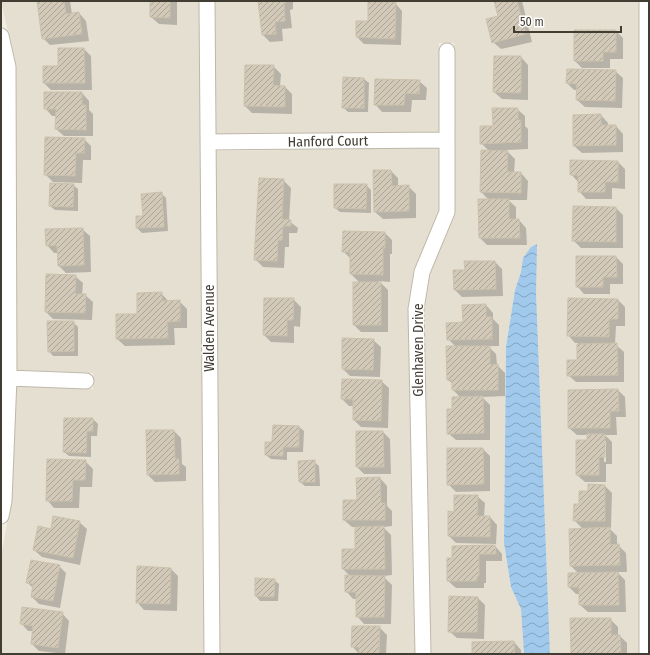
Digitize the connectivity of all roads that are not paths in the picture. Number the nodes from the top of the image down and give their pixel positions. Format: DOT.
graph roads {
  1 [pos="207,1"];
  2 [pos="647,1"];
  3 [pos="1,36"];
  4 [pos="447,51"];
  5 [pos="447,140"];
  6 [pos="208,142"];
  7 [pos="10,378"];
  8 [pos="86,381"];
  9 [pos="1,516"];
  10 [pos="212,654"];
  11 [pos="423,654"];
  12 [pos="647,654"];
  1 -- 6 [label="street, Walden Avenue"];
  2 -- 12 [label="street"];
  3 -- 7 [label="street"];
  4 -- 5 [label="street, Glenhaven Drive"];
  5 -- 6 [label="street, Hanford Court"];
  5 -- 11 [label="street, Glenhaven Drive"];
  6 -- 10 [label="street, Walden Avenue"];
  7 -- 8 [label="street"];
  7 -- 9 [label="street"];
}
